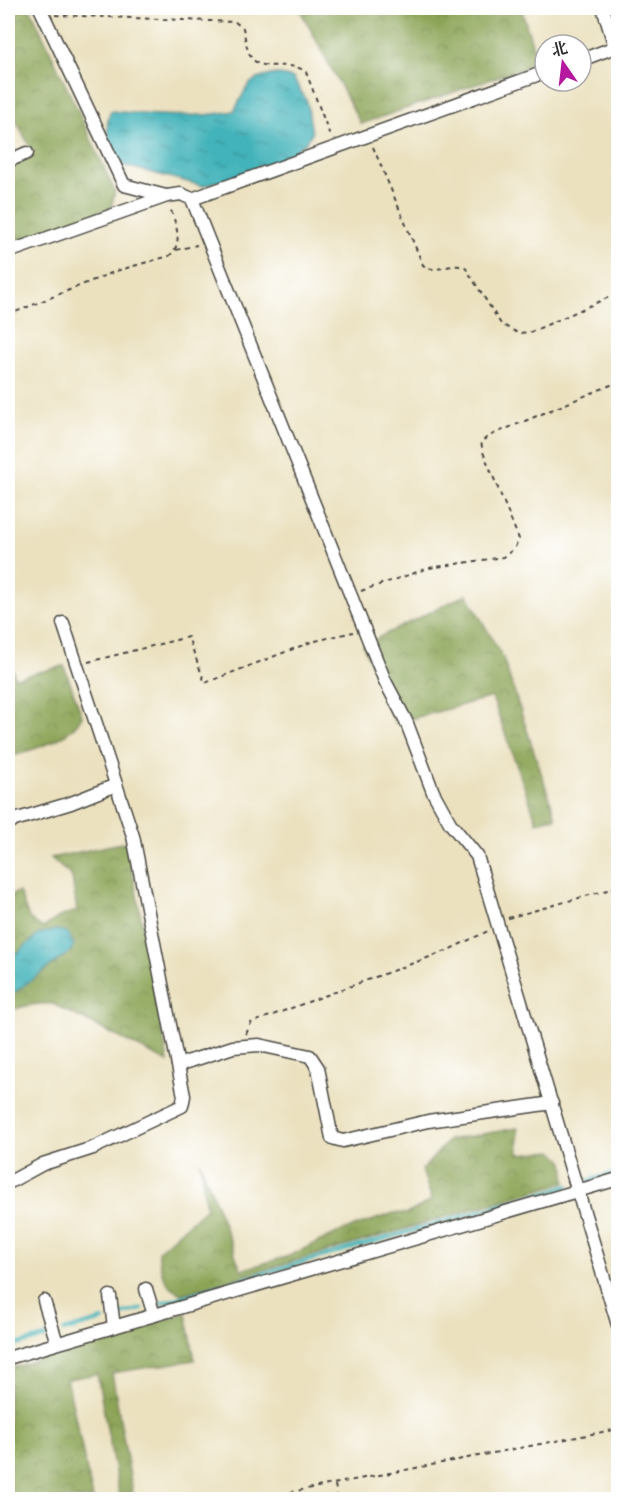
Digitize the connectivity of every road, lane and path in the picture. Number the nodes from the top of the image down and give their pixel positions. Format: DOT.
graph roads {
  1 [pos="603,8"];
  2 [pos="41,11"];
  3 [pos="617,47"];
  4 [pos="593,56"];
  5 [pos="533,76"];
  6 [pos="369,136"];
  7 [pos="335,148"];
  8 [pos="27,153"];
  9 [pos="8,161"];
  10 [pos="167,196"];
  11 [pos="192,200"];
  12 [pos="209,242"];
  13 [pos="176,250"];
  14 [pos="8,252"];
  15 [pos="618,293"];
  16 [pos="8,315"];
  17 [pos="618,382"];
  18 [pos="350,595"];
  19 [pos="63,623"];
  20 [pos="364,629"];
  21 [pos="77,665"];
  22 [pos="116,785"];
  23 [pos="8,822"];
  24 [pos="618,887"];
  25 [pos="498,924"];
  26 [pos="246,1046"];
  27 [pos="178,1065"];
  28 [pos="552,1103"];
  29 [pos="618,1179"];
  30 [pos="8,1183"];
  31 [pos="579,1190"];
  32 [pos="146,1290"];
  33 [pos="110,1296"];
  34 [pos="44,1301"];
  35 [pos="154,1315"];
  36 [pos="618,1325"];
  37 [pos="114,1326"];
  38 [pos="57,1343"];
  39 [pos="8,1355"];
  40 [pos="618,1429"];
  41 [pos="335,1484"];
  42 [pos="281,1494"];
  43 [pos="338,1500"];
  1 -- 3 [label="street"];
  2 -- 7 [label="path"];
  2 -- 10 [label="street"];
  3 -- 4 [label="street"];
  5 -- 6 [label="street"];
  6 -- 7 [label="street"];
  6 -- 15 [label="path"];
  7 -- 11 [label="street"];
  8 -- 9 [label="street"];
  10 -- 11 [label="street"];
  10 -- 13 [label="path"];
  10 -- 14 [label="street"];
  11 -- 12 [label="street"];
  12 -- 13 [label="path"];
  12 -- 18 [label="street"];
  13 -- 16 [label="path"];
  17 -- 18 [label="path"];
  18 -- 20 [label="street"];
  19 -- 21 [label="street"];
  20 -- 21 [label="path"];
  20 -- 25 [label="street"];
  21 -- 22 [label="street"];
  22 -- 23 [label="street"];
  22 -- 27 [label="street"];
  24 -- 25 [label="path"];
  25 -- 26 [label="path"];
  25 -- 28 [label="street"];
  26 -- 27 [label="street"];
  26 -- 28 [label="street"];
  27 -- 30 [label="street"];
  28 -- 31 [label="street"];
  29 -- 31 [label="street"];
  31 -- 35 [label="street"];
  31 -- 36 [label="street"];
  32 -- 35 [label="street"];
  33 -- 37 [label="street"];
  34 -- 38 [label="street"];
  35 -- 37 [label="street"];
  37 -- 38 [label="street"];
  38 -- 39 [label="street"];
  40 -- 41 [label="path"];
  41 -- 42 [label="path"];
  41 -- 43 [label="path"];
}
